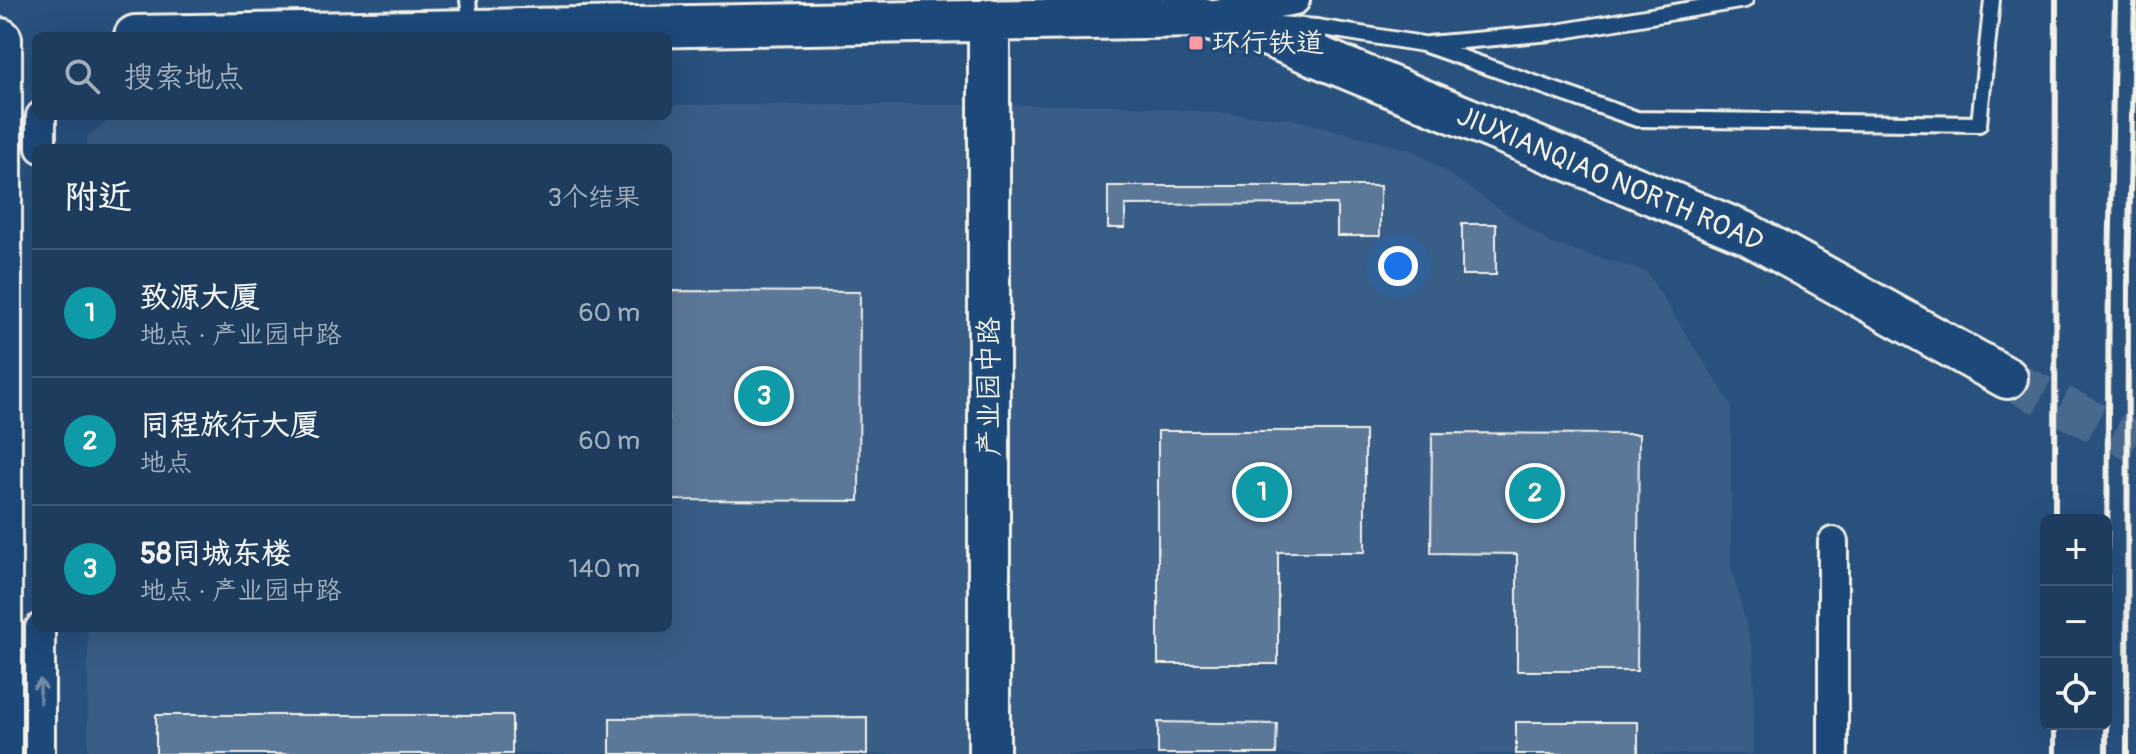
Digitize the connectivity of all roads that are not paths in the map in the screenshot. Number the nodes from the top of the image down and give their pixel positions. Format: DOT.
graph roads {
  1 [pos="1295,0"];
  2 [pos="1745,0"];
  3 [pos="1992,0"];
  4 [pos="470,15"];
  5 [pos="1197,17"];
  6 [pos="989,19"];
  7 [pos="199,32"];
  8 [pos="12,39"];
  9 [pos="1423,44"];
  10 [pos="41,120"];
  11 [pos="41,144"];
  12 [pos="2007,378"];
  13 [pos="1833,542"];
  14 [pos="40,632"];
  15 [pos="1,754"];
  16 [pos="40,754"];
  17 [pos="989,754"];
  18 [pos="1833,754"];
  1 -- 5 [label="street, JIUXIANQIAO NORTH ROAD"];
  2 -- 9 [label="lane"];
  3 -- 9 [label="lane"];
  4 -- 6 [label="street, JIUXIANQIAO NORTH ROAD"];
  4 -- 7 [label="street, JIUXIANQIAO NORTH ROAD"];
  5 -- 6 [label="street, JIUXIANQIAO NORTH ROAD"];
  5 -- 9 [label="lane"];
  5 -- 12 [label="street, JIUXIANQIAO NORTH ROAD"];
  6 -- 17 [label="street, 产业园中路"];
  8 -- 15 [label="street"];
  10 -- 11 [label="street"];
  13 -- 18 [label="street"];
  16 -- 14 [label="street, one-way"];
}
